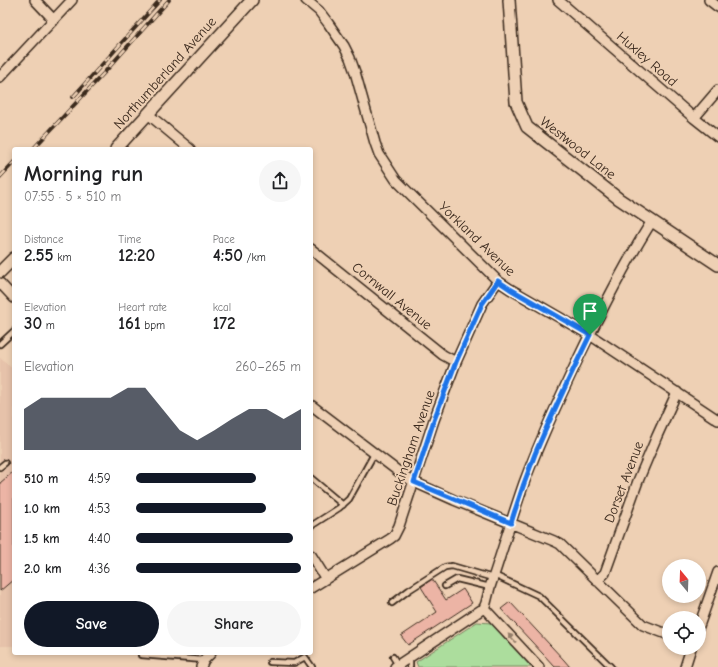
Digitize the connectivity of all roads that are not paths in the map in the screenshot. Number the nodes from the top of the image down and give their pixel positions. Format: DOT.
graph roads {
  1 [pos="35,0"];
  2 [pos="72,0"];
  3 [pos="252,0"];
  4 [pos="306,0"];
  5 [pos="509,0"];
  6 [pos="558,0"];
  7 [pos="709,0"];
  8 [pos="718,8"];
  9 [pos="54,20"];
  10 [pos="0,77"];
  11 [pos="718,90"];
  12 [pos="148,114"];
  13 [pos="694,118"];
  14 [pos="718,137"];
  15 [pos="118,147"];
  16 [pos="188,147"];
  17 [pos="652,221"];
  18 [pos="313,251"];
  19 [pos="12,260"];
  20 [pos="718,266"];
  21 [pos="0,272"];
  22 [pos="498,281"];
  23 [pos="0,283"];
  24 [pos="12,296"];
  25 [pos="12,333"];
  26 [pos="590,335"];
  27 [pos="0,344"];
  28 [pos="456,362"];
  29 [pos="677,392"];
  30 [pos="313,407"];
  31 [pos="718,420"];
  32 [pos="374,454"];
  33 [pos="5,463"];
  34 [pos="0,467"];
  35 [pos="313,480"];
  36 [pos="414,482"];
  37 [pos="343,505"];
  38 [pos="511,523"];
  39 [pos="313,525"];
  40 [pos="313,558"];
  41 [pos="718,572"];
  42 [pos="326,579"];
  43 [pos="492,580"];
  44 [pos="597,581"];
  45 [pos="445,586"];
  46 [pos="313,587"];
  47 [pos="392,603"];
  48 [pos="484,608"];
  49 [pos="704,611"];
  50 [pos="662,632"];
  51 [pos="141,655"];
  52 [pos="689,655"];
  53 [pos="410,657"];
  54 [pos="205,660"];
  55 [pos="270,662"];
  56 [pos="395,663"];
  57 [pos="312,667"];
  58 [pos="410,667"];
  59 [pos="539,667"];
  60 [pos="611,667"];
  61 [pos="685,667"];
  1 -- 9 [label="street"];
  2 -- 9 [label="street"];
  3 -- 12 [label="street, Northumberland Avenue"];
  4 -- 22 [label="street, Yorkland Avenue"];
  5 -- 17 [label="street, Westwood Lane"];
  6 -- 13 [label="street, Huxley Road"];
  7 -- 8 [label="street"];
  9 -- 10 [label="street"];
  11 -- 13 [label="street"];
  12 -- 15 [label="street, Northumberland Avenue"];
  12 -- 16 [label="street"];
  13 -- 14 [label="street, Huxley Road"];
  17 -- 20 [label="street, Westwood Lane"];
  17 -- 26 [label="street"];
  18 -- 28 [label="street, Cornwall Avenue"];
  19 -- 21 [label="street"];
  22 -- 26 [label="street, Yorkland Avenue"];
  22 -- 28 [label="street, Buckingham Avenue"];
  23 -- 24 [label="street"];
  25 -- 27 [label="lane"];
  26 -- 29 [label="street, Yorkland Avenue"];
  26 -- 38 [label="street"];
  28 -- 36 [label="street, Buckingham Avenue"];
  29 -- 31 [label="street, Yorkland Avenue"];
  29 -- 44 [label="street, Dorset Avenue"];
  30 -- 32 [label="street"];
  32 -- 36 [label="street"];
  32 -- 37 [label="lane"];
  33 -- 34 [label="lane"];
  35 -- 37 [label="lane"];
  36 -- 38 [label="street"];
  36 -- 42 [label="street, Buckingham Avenue"];
  37 -- 39 [label="lane"];
  38 -- 43 [label="street"];
  38 -- 44 [label="street"];
  40 -- 42 [label="street"];
  41 -- 49 [label="street"];
  42 -- 46 [label="street, Buckingham Avenue"];
  43 -- 45 [label="lane"];
  43 -- 47 [label="lane"];
  43 -- 48 [label="street"];
  43 -- 60 [label="lane"];
  44 -- 50 [label="street"];
  48 -- 53 [label="street"];
  59 -- 48 [label="street, one-way"];
  51 -- 54 [label="lane"];
  52 -- 61 [label="street"];
  53 -- 56 [label="street"];
  53 -- 58 [label="lane"];
  55 -- 57 [label="lane"];
}
